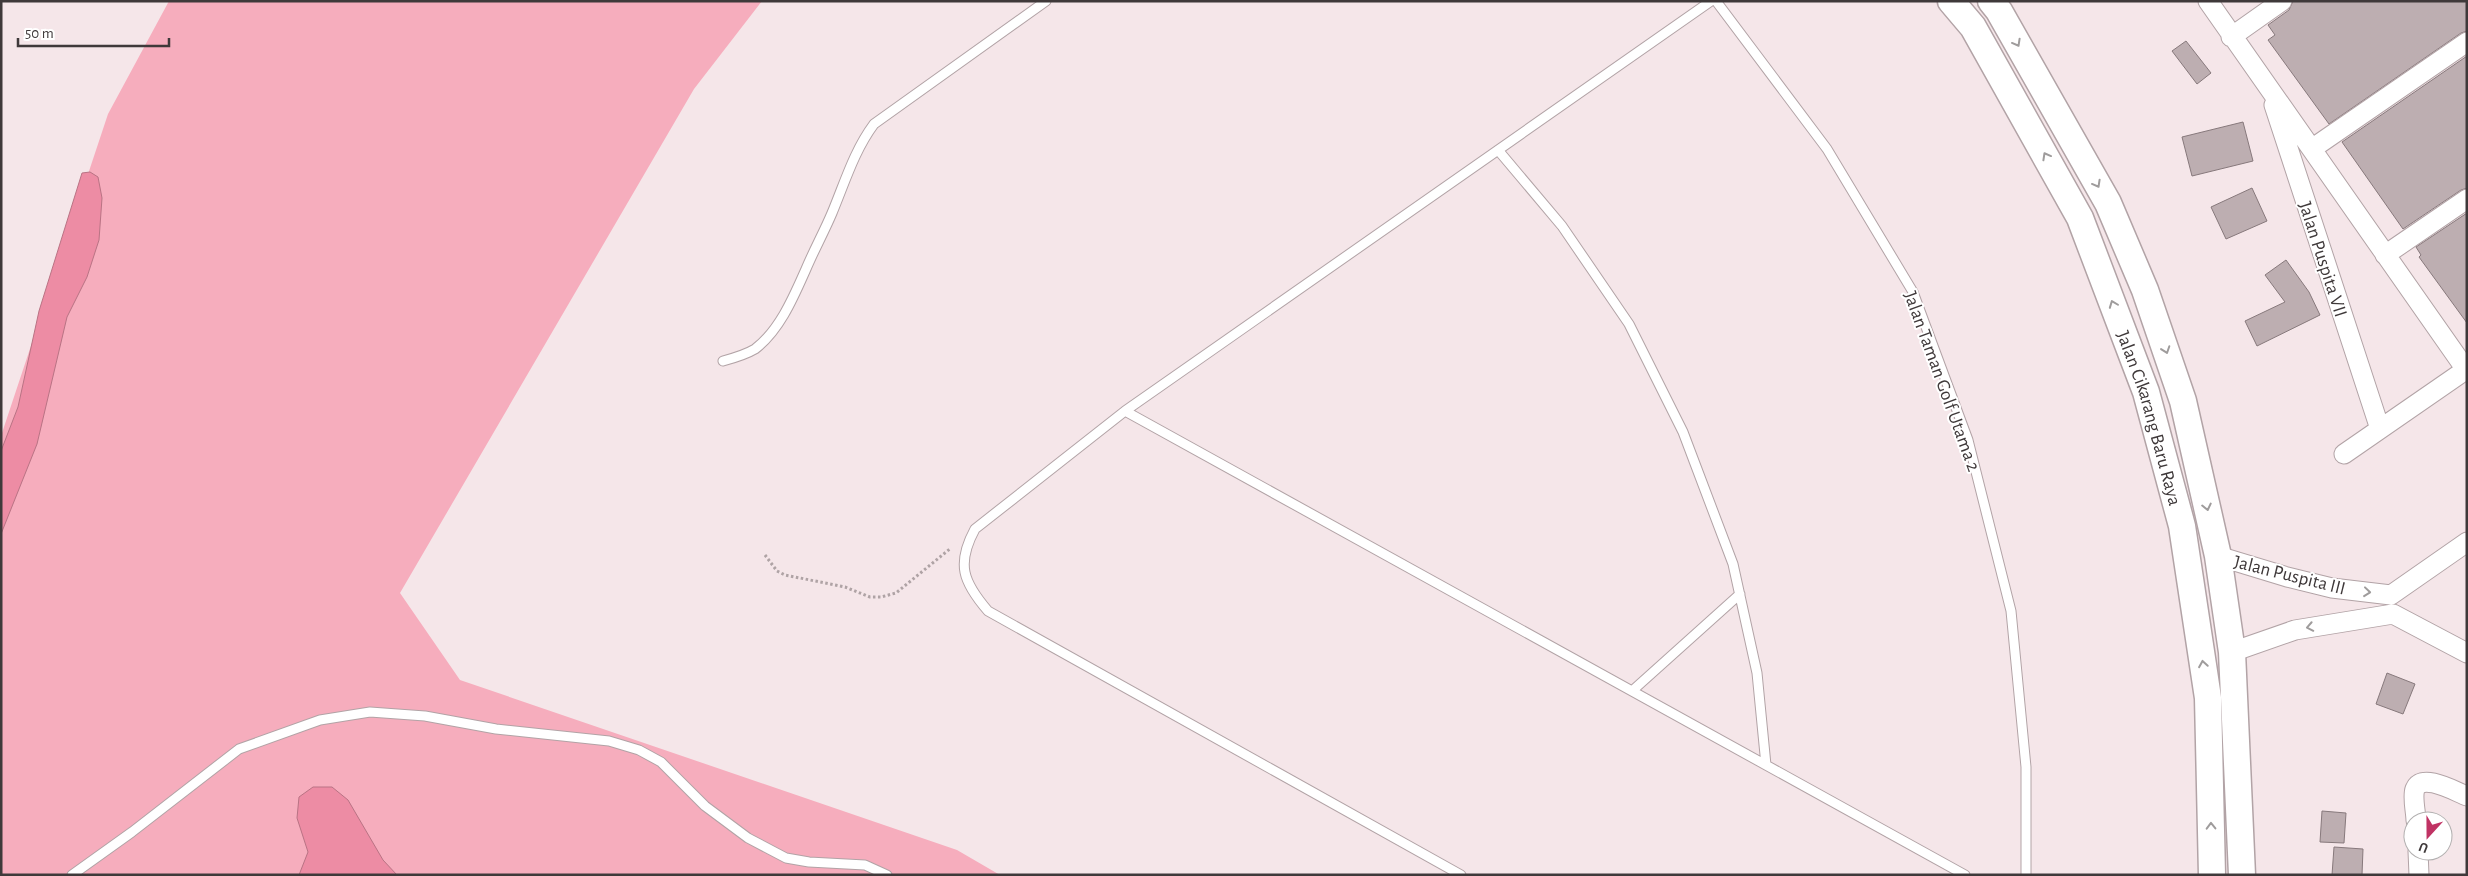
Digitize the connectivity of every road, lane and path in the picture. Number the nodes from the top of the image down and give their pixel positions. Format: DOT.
graph roads {
  1 [pos="1046,1"];
  2 [pos="1711,1"];
  3 [pos="1716,1"];
  4 [pos="1951,1"];
  5 [pos="1991,1"];
  6 [pos="2208,1"];
  7 [pos="2282,1"];
  8 [pos="2231,37"];
  9 [pos="2467,42"];
  10 [pos="2269,90"];
  11 [pos="2313,148"];
  12 [pos="1498,150"];
  13 [pos="2467,199"];
  14 [pos="2385,255"];
  15 [pos="723,361"];
  16 [pos="2466,370"];
  17 [pos="1125,411"];
  18 [pos="2380,429"];
  19 [pos="2344,454"];
  20 [pos="975,529"];
  21 [pos="2467,542"];
  22 [pos="765,554"];
  23 [pos="2218,556"];
  24 [pos="1740,594"];
  25 [pos="2391,595"];
  26 [pos="2393,614"];
  27 [pos="2232,652"];
  28 [pos="2467,653"];
  29 [pos="1632,691"];
  30 [pos="1766,765"];
  31 [pos="2467,796"];
  32 [pos="2416,811"];
  33 [pos="2418,861"];
  34 [pos="72,875"];
  35 [pos="887,875"];
  36 [pos="1461,875"];
  37 [pos="1965,875"];
  38 [pos="2026,875"];
  39 [pos="2212,875"];
  40 [pos="2242,875"];
  41 [pos="2419,875"];
  1 -- 15 [label="lane"];
  2 -- 12 [label="lane"];
  3 -- 38 [label="lane, Jalan Taman Golf Utama 2"];
  39 -- 4 [label="main road, Jalan Cikarang Baru Raya, one-way"];
  5 -- 23 [label="main road, Jalan Cikarang Baru Raya, one-way"];
  6 -- 8 [label="street, Jalan Puspita VII"];
  7 -- 8 [label="street"];
  8 -- 10 [label="street, Jalan Puspita VII"];
  9 -- 11 [label="street"];
  10 -- 11 [label="street, Jalan Puspita VII"];
  10 -- 18 [label="street, Jalan Puspita VII"];
  11 -- 14 [label="street, Jalan Puspita VII"];
  12 -- 17 [label="lane"];
  12 -- 24 [label="lane"];
  13 -- 14 [label="street"];
  14 -- 16 [label="street, Jalan Puspita VII"];
  16 -- 18 [label="street, Jalan Puspita VII"];
  17 -- 20 [label="lane"];
  17 -- 29 [label="lane"];
  18 -- 19 [label="street, Jalan Puspita VII"];
  20 -- 22 [label="path"];
  20 -- 36 [label="lane"];
  21 -- 25 [label="street"];
  23 -- 25 [label="street, Jalan Puspita III, one-way"];
  23 -- 27 [label="main road, Jalan Cikarang Baru Raya"];
  24 -- 29 [label="lane"];
  24 -- 30 [label="lane"];
  25 -- 26 [label="street"];
  26 -- 27 [label="street, Jalan Puspita III, one-way"];
  26 -- 28 [label="street"];
  27 -- 40 [label="main road, Jalan Cikarang Baru Raya"];
  29 -- 30 [label="lane"];
  30 -- 37 [label="lane"];
  31 -- 32 [label="street"];
  33 -- 41 [label="street"];
  34 -- 35 [label="lane"];
}
